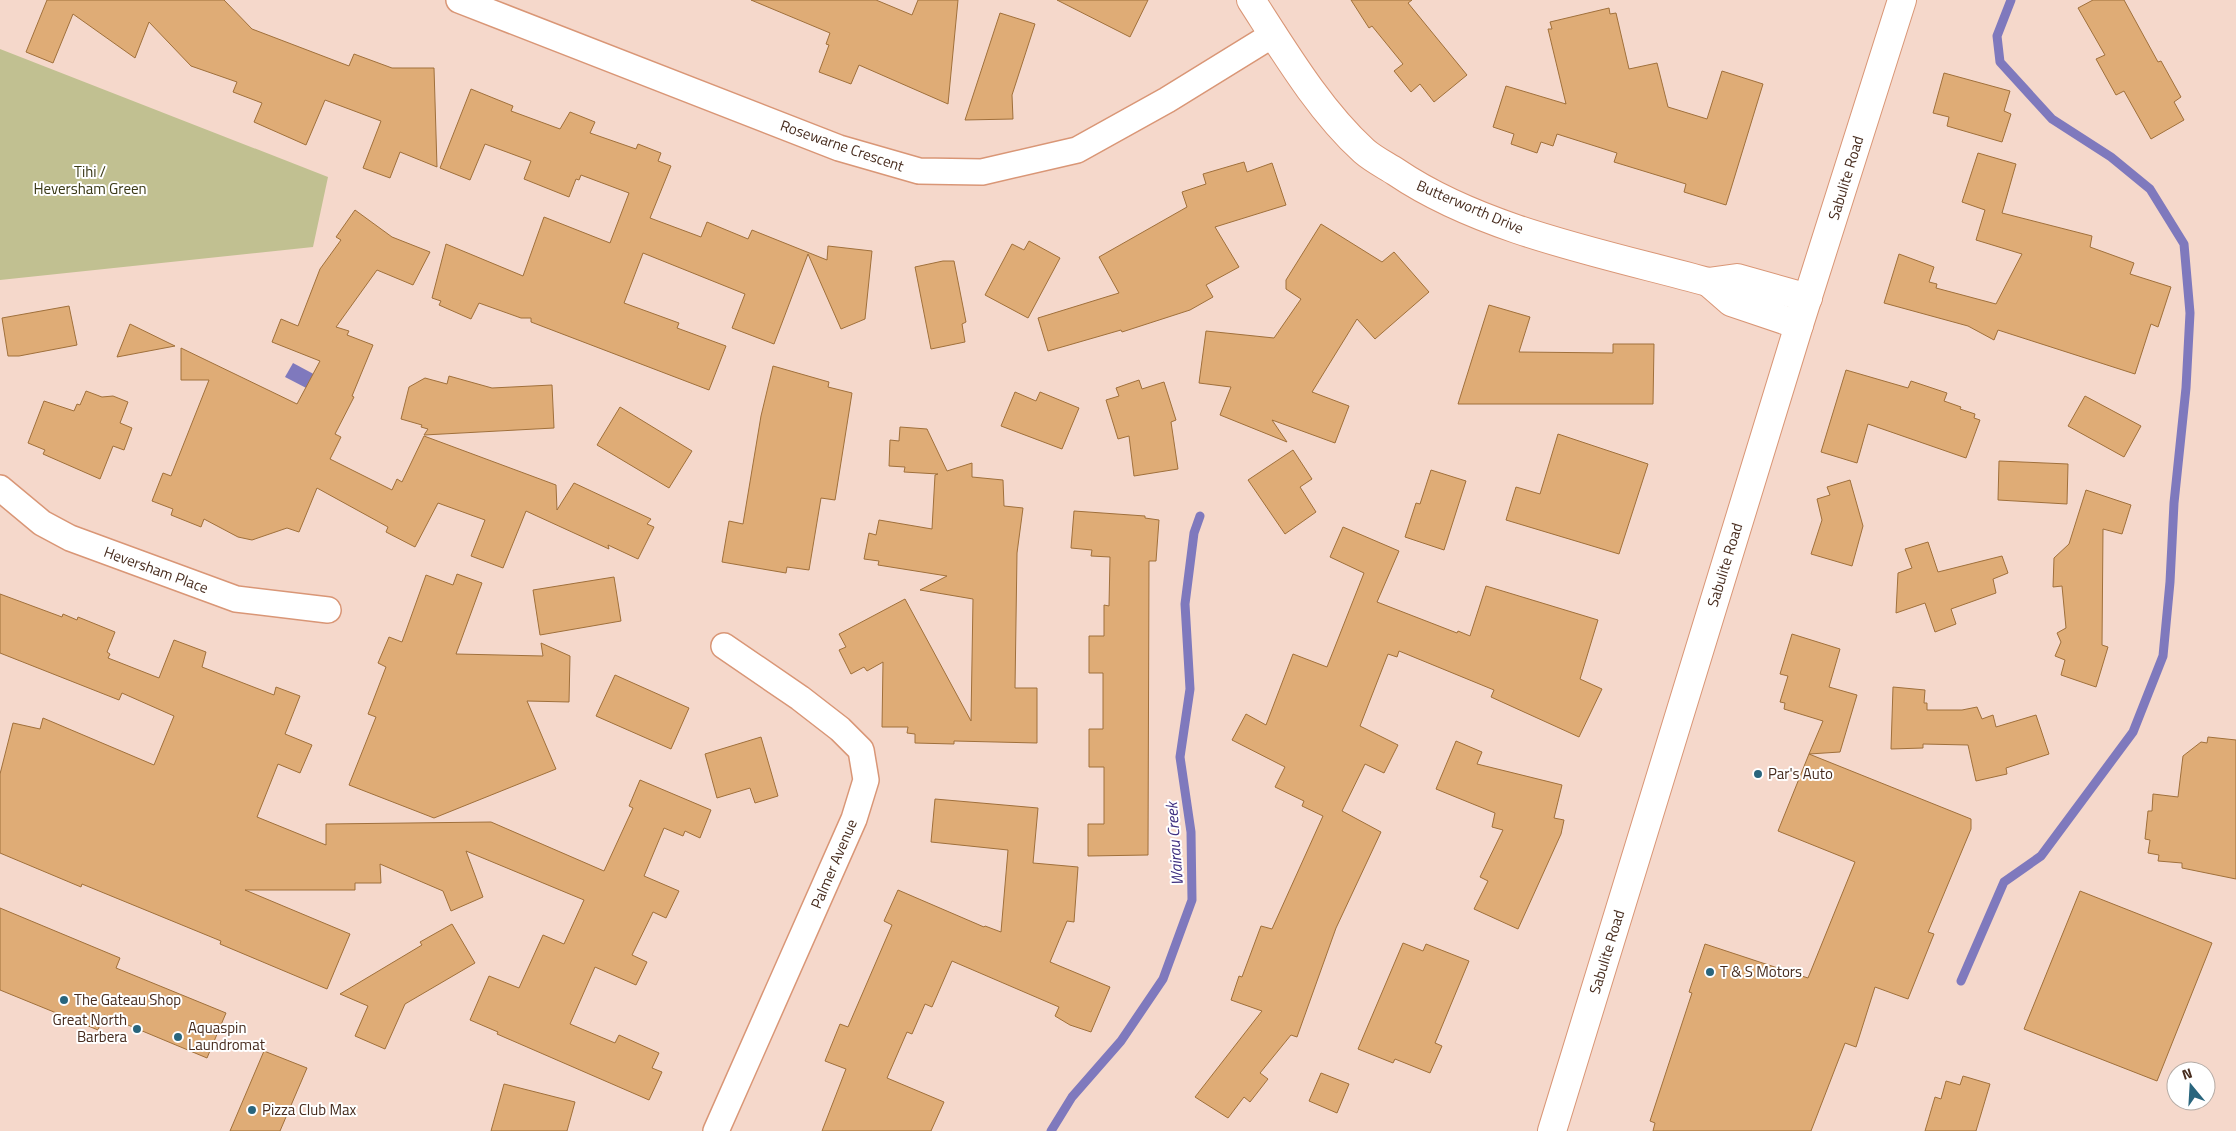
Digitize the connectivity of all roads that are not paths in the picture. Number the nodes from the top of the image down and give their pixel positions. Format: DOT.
graph roads {
  1 [pos="459,0"];
  2 [pos="1251,0"];
  3 [pos="1902,0"];
  4 [pos="1274,34"];
  5 [pos="1708,282"];
  6 [pos="1808,298"];
  7 [pos="1799,325"];
  8 [pos="0,488"];
  9 [pos="328,610"];
  10 [pos="724,646"];
  11 [pos="716,1131"];
  12 [pos="1552,1131"];
  1 -- 4 [label="street, Rosewarne Crescent"];
  2 -- 4 [label="street, Butterworth Drive"];
  3 -- 6 [label="street, Sabulite Road"];
  4 -- 5 [label="street, Butterworth Drive"];
  5 -- 6 [label="street, Butterworth Drive"];
  5 -- 7 [label="street, Butterworth Drive"];
  6 -- 7 [label="street, Sabulite Road"];
  7 -- 12 [label="street, Sabulite Road"];
  8 -- 9 [label="street, Heversham Place"];
  10 -- 11 [label="street, Palmer Avenue"];
}
